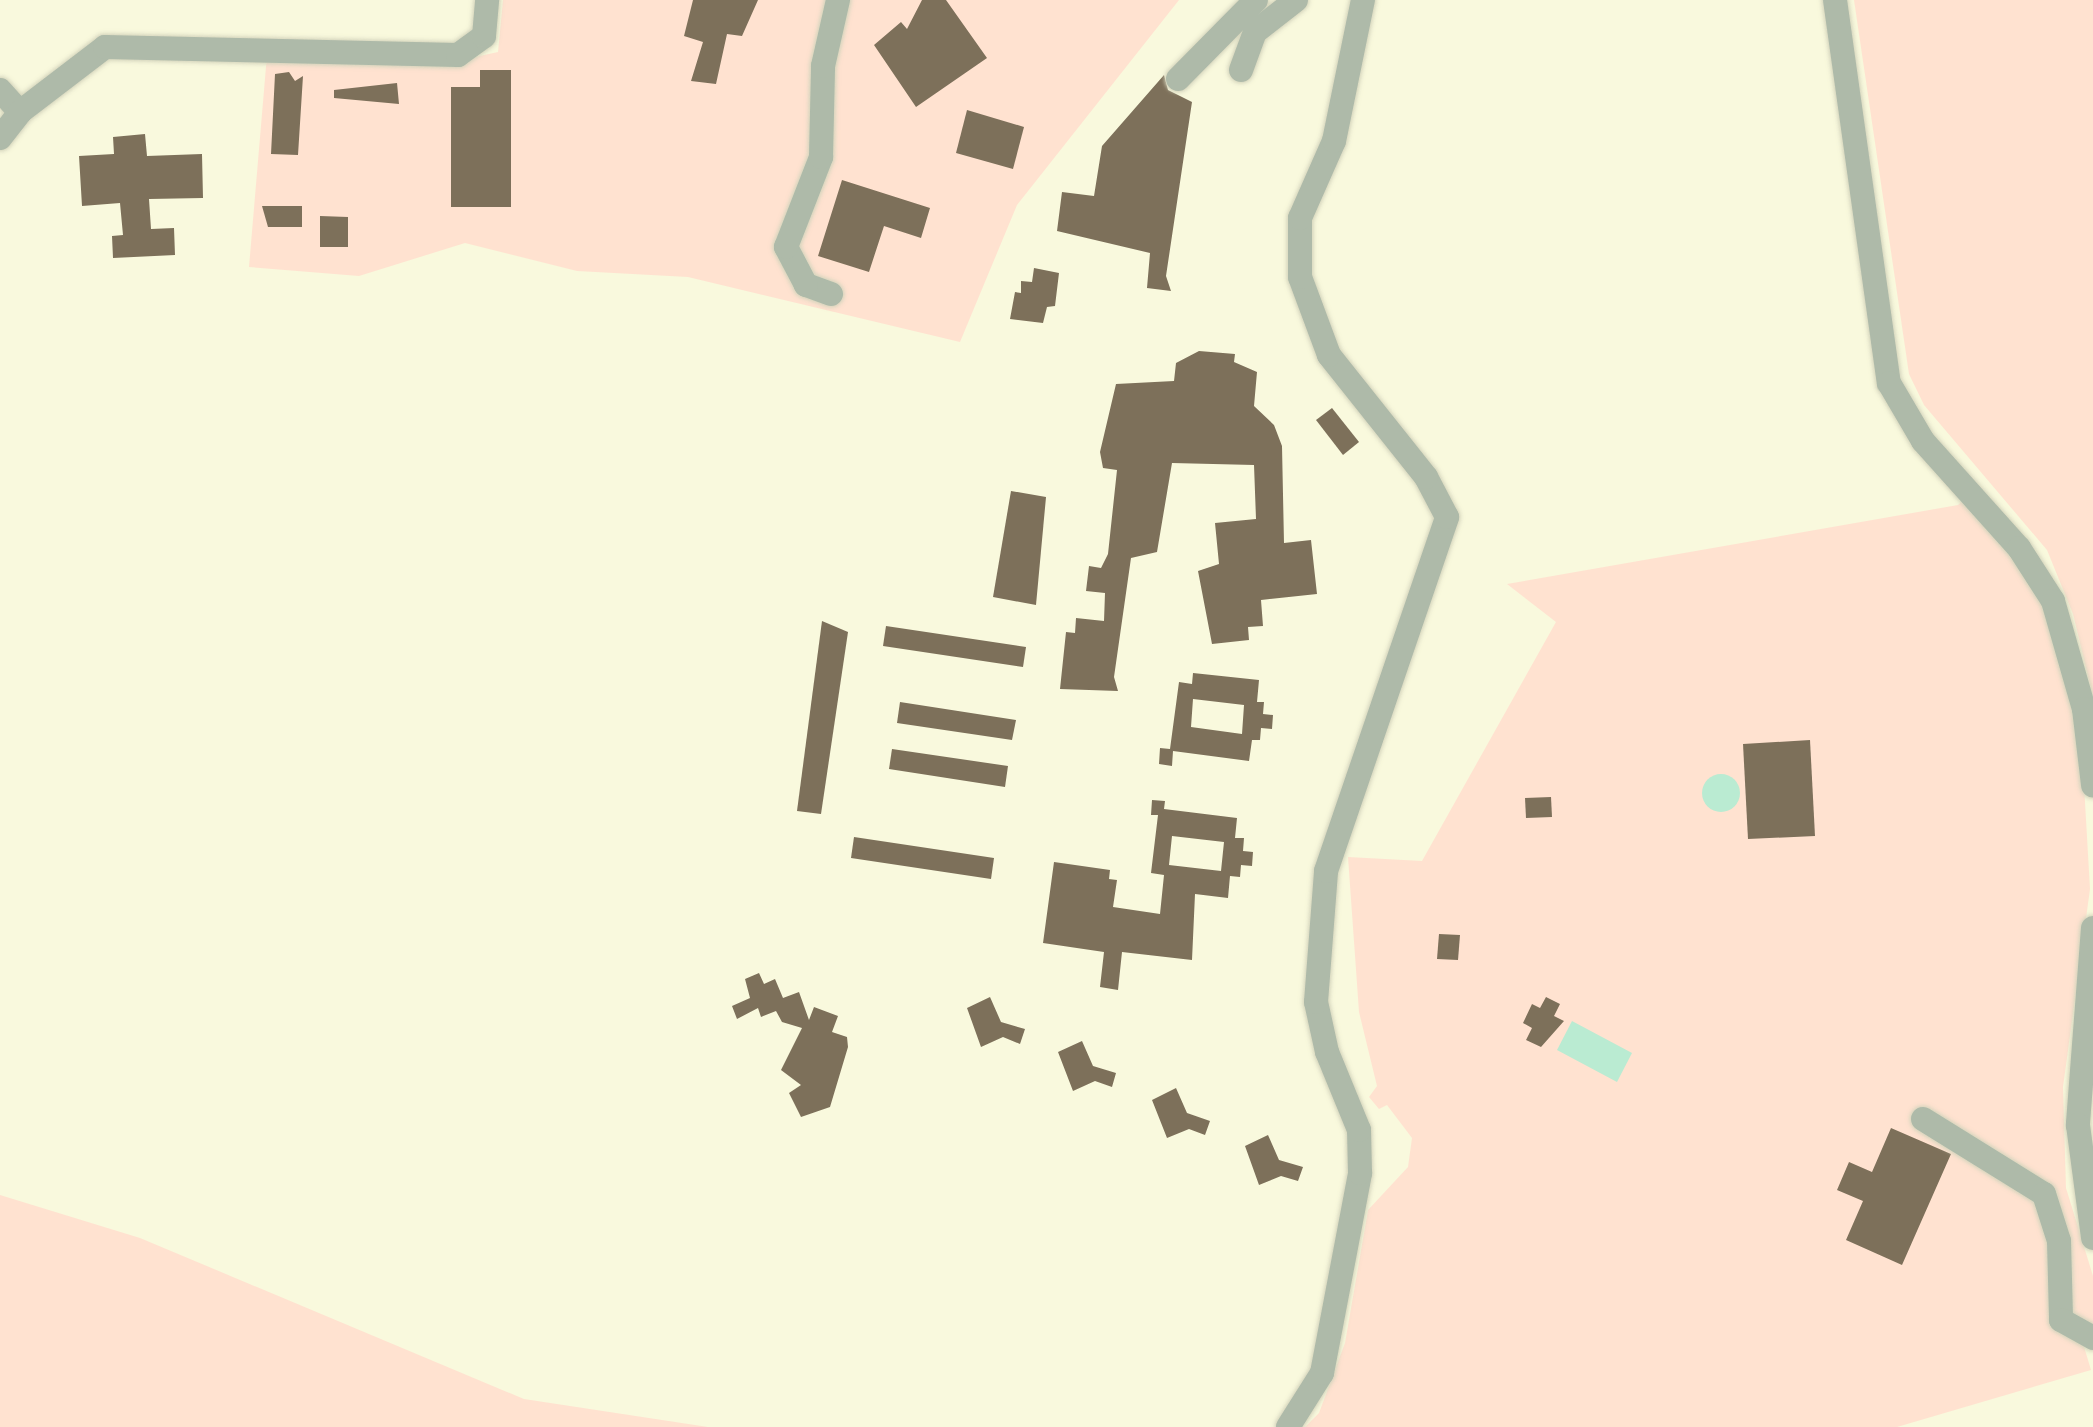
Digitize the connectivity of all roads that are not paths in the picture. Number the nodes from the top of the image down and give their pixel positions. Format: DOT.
graph roads {
  1 [pos="487,0"];
  2 [pos="838,0"];
  3 [pos="1296,0"];
  4 [pos="1363,0"];
  5 [pos="1835,0"];
  6 [pos="1248,6"];
  7 [pos="1255,32"];
  8 [pos="1241,70"];
  9 [pos="1178,79"];
  10 [pos="0,90"];
  11 [pos="20,112"];
  12 [pos="0,138"];
  13 [pos="831,294"];
  14 [pos="2093,785"];
  15 [pos="2093,928"];
  16 [pos="1923,1119"];
  17 [pos="2093,1238"];
  18 [pos="2093,1338"];
  19 [pos="1288,1427"];
  1 -- 11 [label="street"];
  2 -- 13 [label="street"];
  3 -- 7 [label="street"];
  4 -- 19 [label="street"];
  5 -- 14 [label="street"];
  6 -- 7 [label="street"];
  6 -- 9 [label="street"];
  7 -- 8 [label="street"];
  10 -- 11 [label="street"];
  11 -- 12 [label="street"];
  15 -- 17 [label="street"];
  16 -- 18 [label="street"];
}
